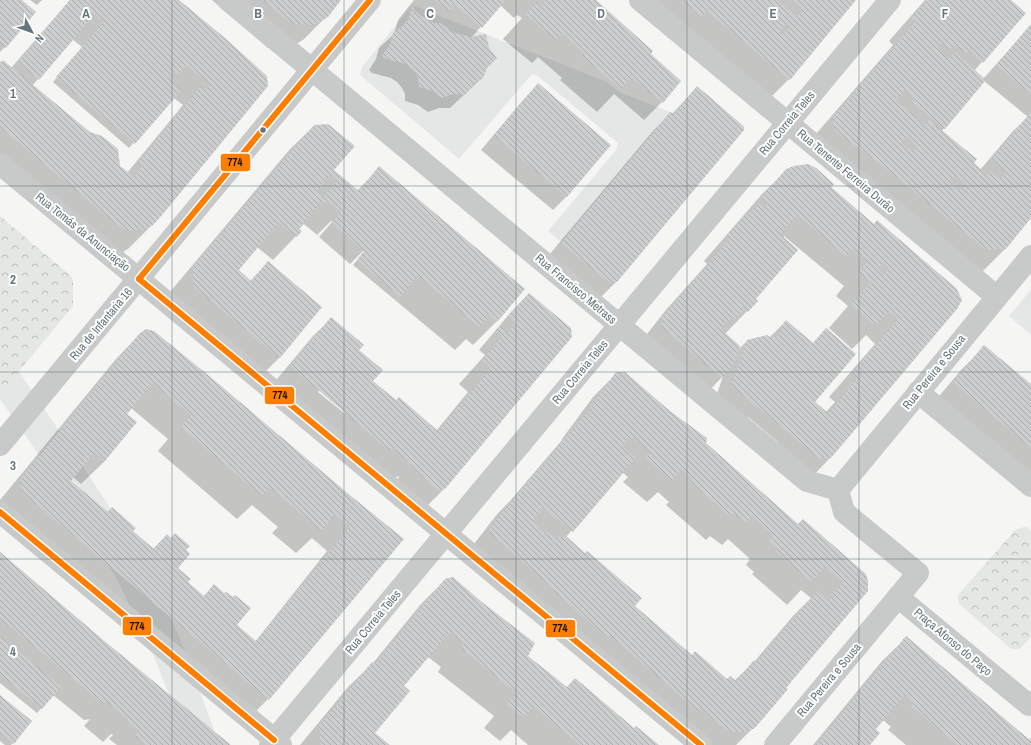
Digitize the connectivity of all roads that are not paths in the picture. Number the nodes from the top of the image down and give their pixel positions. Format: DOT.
graph roads {
  1 [pos="228,0"];
  2 [pos="370,0"];
  3 [pos="640,0"];
  4 [pos="890,0"];
  5 [pos="312,70"];
  6 [pos="788,123"];
  7 [pos="0,164"];
  8 [pos="1031,256"];
  9 [pos="139,278"];
  10 [pos="997,297"];
  11 [pos="619,325"];
  12 [pos="918,392"];
  13 [pos="0,445"];
  14 [pos="1031,486"];
  15 [pos="838,490"];
  16 [pos="0,512"];
  17 [pos="446,534"];
  18 [pos="898,597"];
  19 [pos="1031,702"];
  20 [pos="275,743"];
  21 [pos="701,745"];
  22 [pos="775,745"];
  1 -- 5 [label="street, Rua Francisco Metrass"];
  2 -- 5 [label="street, Rua de Infantaria 16"];
  3 -- 6 [label="street, Rua Tenente Ferreira Durão"];
  4 -- 6 [label="street, Rua Correia Teles"];
  5 -- 9 [label="street, Rua de Infantaria 16"];
  5 -- 11 [label="street, Rua Francisco Metrass"];
  6 -- 10 [label="street, Rua Tenente Ferreira Durão"];
  6 -- 11 [label="street, Rua Correia Teles"];
  7 -- 9 [label="street, Rua Tomás da Anunciação"];
  8 -- 10 [label="street, Rua Pereira e Sousa"];
  9 -- 13 [label="street, Rua de Infantaria 16"];
  9 -- 17 [label="street, Rua Tomás da Anunciação"];
  10 -- 12 [label="street, Rua Pereira e Sousa"];
  11 -- 15 [label="street, Rua Francisco Metrass"];
  11 -- 17 [label="street, Rua Correia Teles"];
  12 -- 14 [label="street"];
  12 -- 15 [label="street, Rua Pereira e Sousa"];
  15 -- 18 [label="street"];
  16 -- 20 [label="street"];
  17 -- 20 [label="street, Rua Correia Teles"];
  17 -- 21 [label="street, Rua Tomás da Anunciação"];
  18 -- 19 [label="street, Praça Afonso do Paço"];
  18 -- 22 [label="street, Rua Pereira e Sousa"];
}
